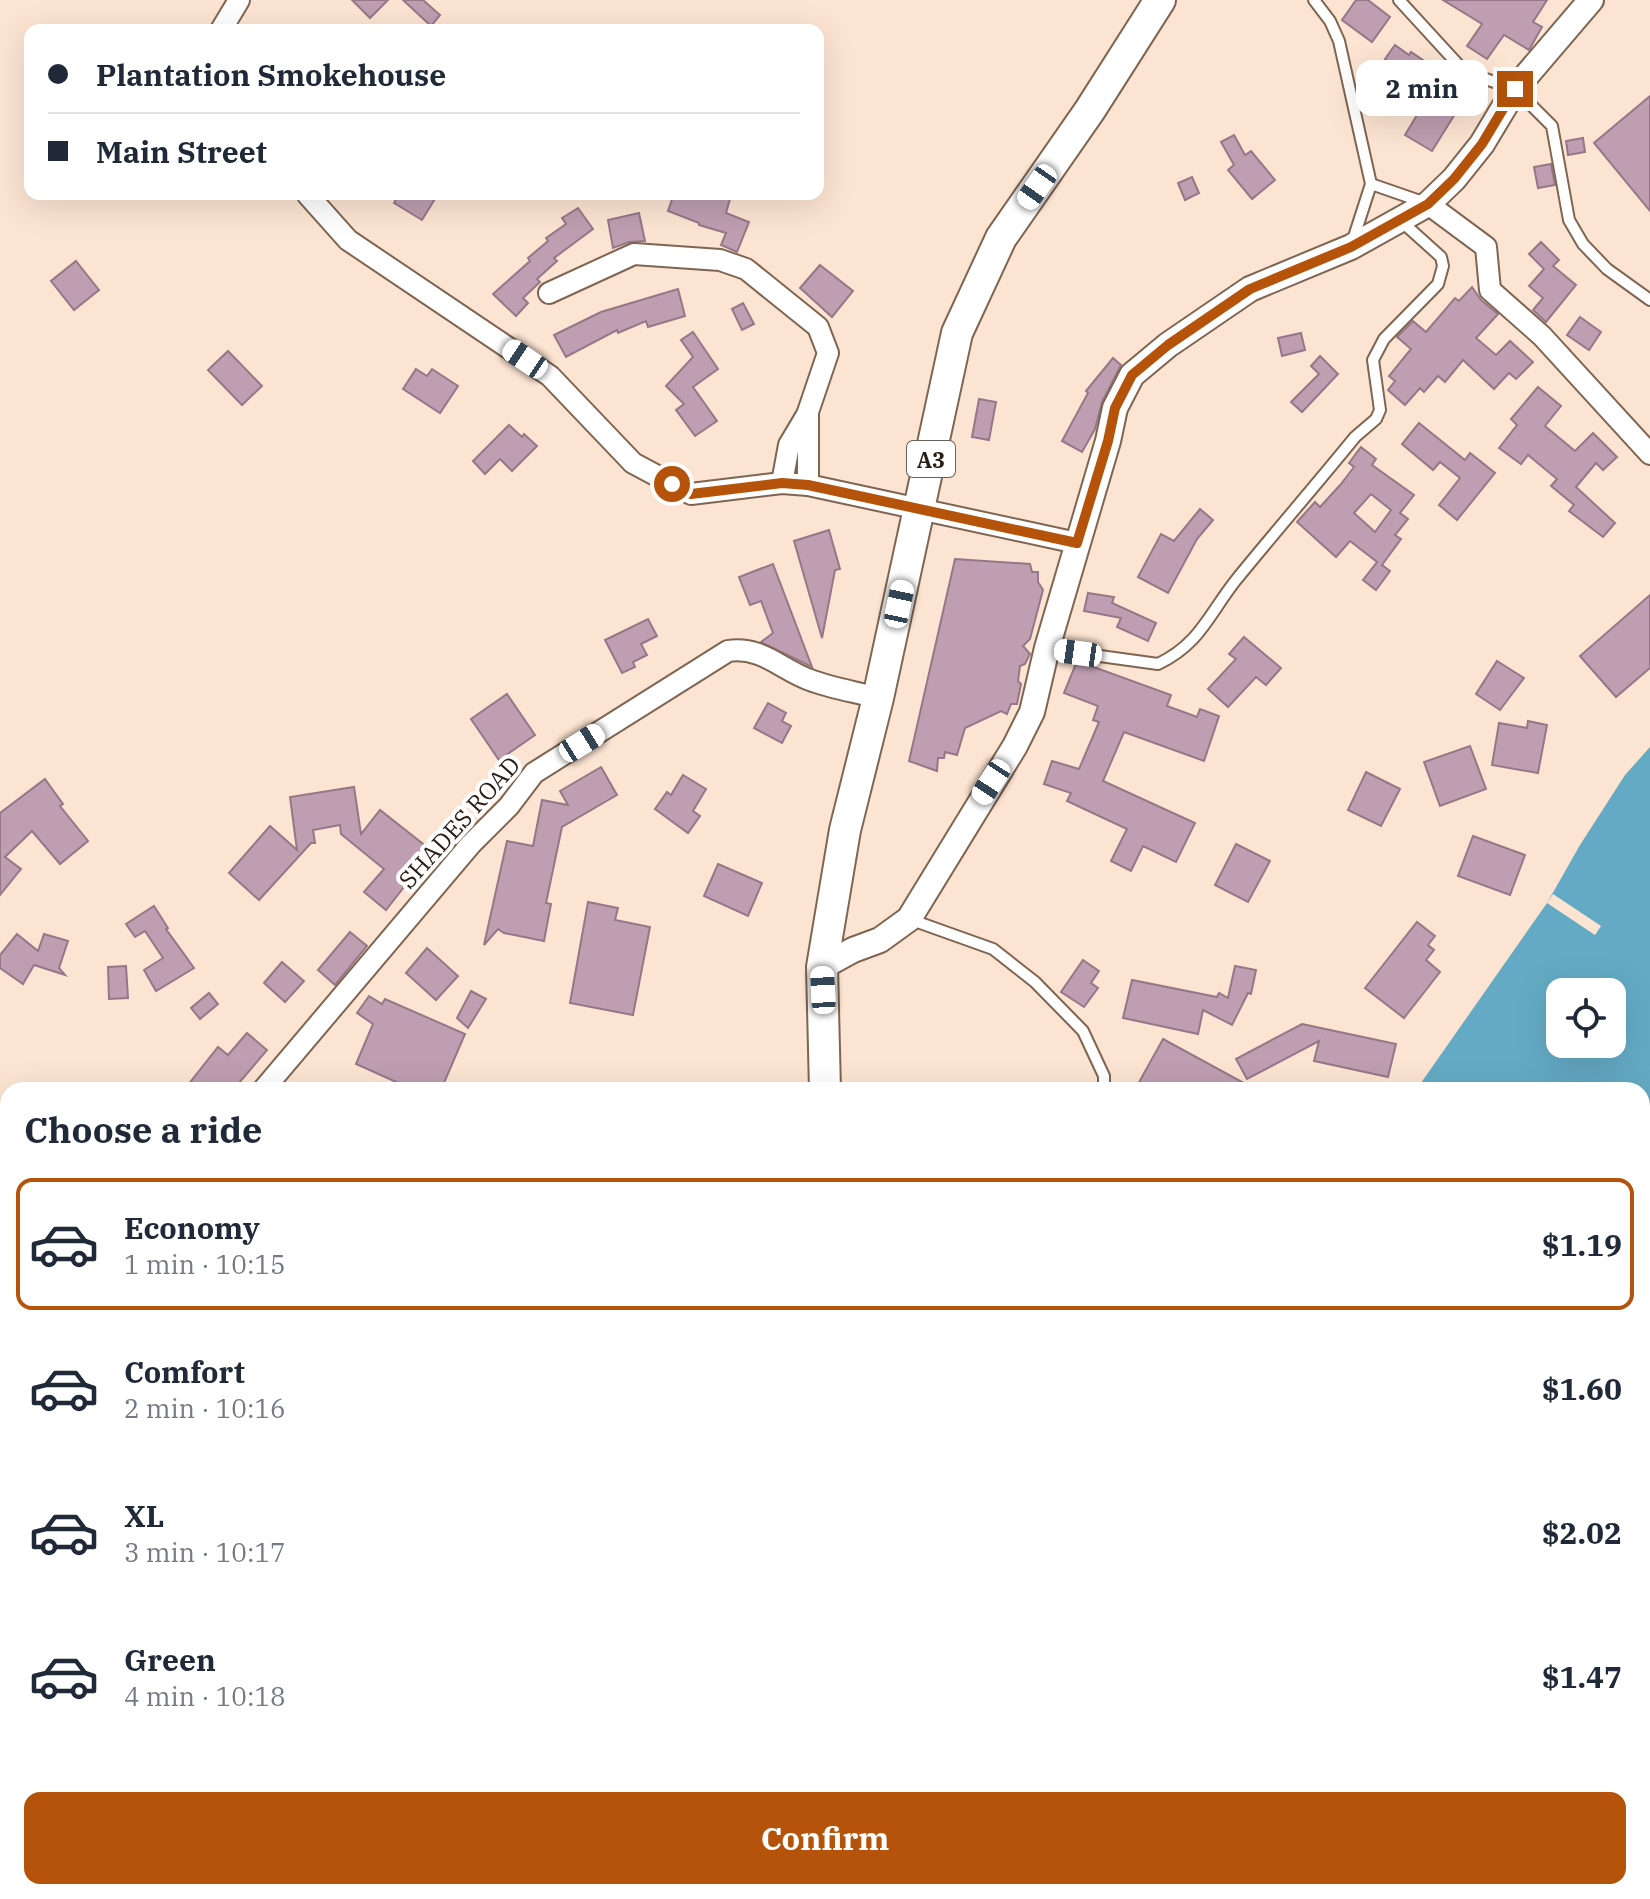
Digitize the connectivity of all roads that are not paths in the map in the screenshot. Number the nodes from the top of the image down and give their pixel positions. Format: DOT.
graph roads {
  1 [pos="239,0"];
  2 [pos="1160,0"];
  3 [pos="1314,0"];
  4 [pos="1399,0"];
  5 [pos="1591,0"];
  6 [pos="225,24"];
  7 [pos="1515,89"];
  8 [pos="1371,184"];
  9 [pos="312,200"];
  10 [pos="1428,204"];
  11 [pos="1399,220"];
  12 [pos="1351,247"];
  13 [pos="549,293"];
  14 [pos="1650,300"];
  15 [pos="808,412"];
  16 [pos="1650,454"];
  17 [pos="782,483"];
  18 [pos="808,485"];
  19 [pos="920,511"];
  20 [pos="1077,543"];
  21 [pos="1047,648"];
  22 [pos="878,698"];
  23 [pos="909,919"];
  24 [pos="822,967"];
  25 [pos="270,1082"];
  26 [pos="825,1082"];
  27 [pos="1104,1082"];
  1 -- 6 [label="street"];
  2 -- 19 [label="main road, A3"];
  3 -- 8 [label="lane"];
  4 -- 7 [label="lane"];
  5 -- 7 [label="street"];
  7 -- 10 [label="street"];
  7 -- 14 [label="lane"];
  8 -- 10 [label="lane"];
  8 -- 12 [label="lane"];
  9 -- 17 [label="street"];
  10 -- 11 [label="street"];
  10 -- 16 [label="street"];
  11 -- 12 [label="street"];
  11 -- 21 [label="lane"];
  12 -- 20 [label="street"];
  13 -- 15 [label="street"];
  15 -- 17 [label="street"];
  15 -- 18 [label="street"];
  17 -- 18 [label="street"];
  18 -- 19 [label="street"];
  19 -- 20 [label="street"];
  19 -- 22 [label="main road, A3"];
  20 -- 21 [label="street"];
  21 -- 23 [label="street"];
  22 -- 24 [label="main road, A3"];
  22 -- 25 [label="street, SHADES ROAD"];
  23 -- 24 [label="street"];
  23 -- 27 [label="lane"];
  24 -- 26 [label="main road, A3"];
}
